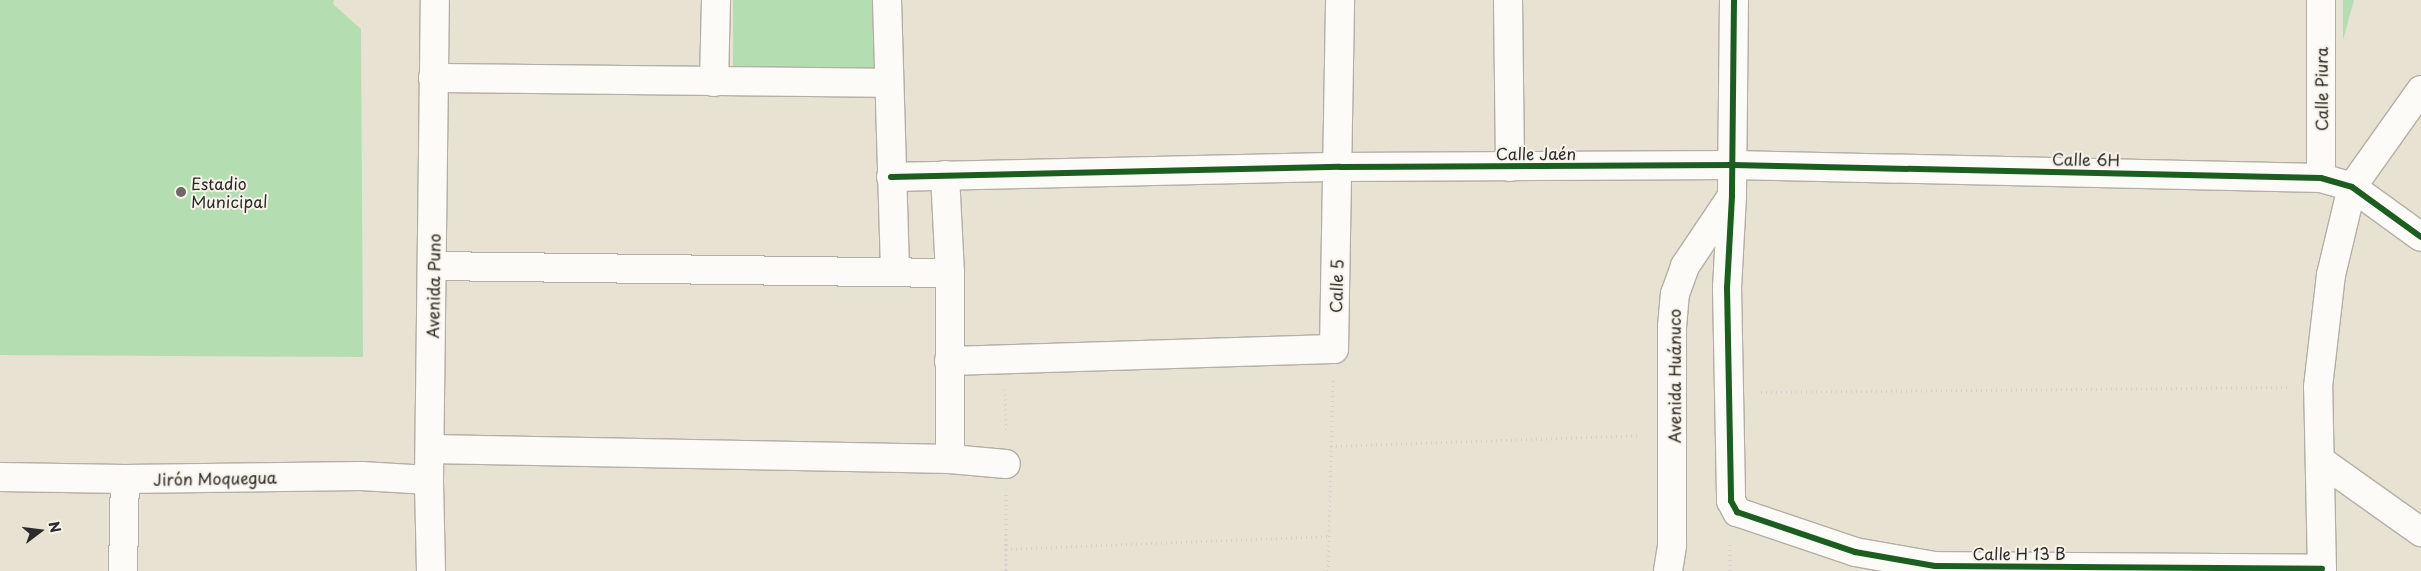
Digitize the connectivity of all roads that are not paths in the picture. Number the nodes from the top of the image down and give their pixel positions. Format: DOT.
graph roads {
  1 [pos="435,0"];
  2 [pos="716,0"];
  3 [pos="887,0"];
  4 [pos="1340,0"];
  5 [pos="1508,0"];
  6 [pos="1734,0"];
  7 [pos="2321,0"];
  8 [pos="433,78"];
  9 [pos="714,82"];
  10 [pos="888,83"];
  11 [pos="2421,90"];
  12 [pos="1733,165"];
  13 [pos="1340,167"];
  14 [pos="1510,167"];
  15 [pos="945,175"];
  16 [pos="891,177"];
  17 [pos="2321,178"];
  18 [pos="2352,187"];
  19 [pos="1732,196"];
  20 [pos="2421,236"];
  21 [pos="433,266"];
  22 [pos="894,272"];
  23 [pos="950,273"];
  24 [pos="949,360"];
  25 [pos="430,449"];
  26 [pos="950,459"];
  27 [pos="2321,461"];
  28 [pos="1006,464"];
  29 [pos="0,477"];
  30 [pos="125,479"];
  31 [pos="430,480"];
  32 [pos="2421,532"];
  33 [pos="2322,570"];
  34 [pos="123,571"];
  35 [pos="431,571"];
  36 [pos="1668,571"];
  1 -- 8 [label="street, Avenida Puno"];
  2 -- 9 [label="street"];
  3 -- 10 [label="street"];
  4 -- 13 [label="street, Calle 5"];
  5 -- 14 [label="street"];
  6 -- 12 [label="street"];
  7 -- 17 [label="street, Calle Piura"];
  8 -- 9 [label="street"];
  8 -- 21 [label="street, Avenida Puno"];
  9 -- 10 [label="street"];
  10 -- 16 [label="street"];
  11 -- 18 [label="street"];
  12 -- 14 [label="street, Calle Jaén"];
  12 -- 17 [label="street, Calle 6H"];
  12 -- 19 [label="street"];
  13 -- 14 [label="street, Calle Jaén"];
  13 -- 15 [label="street, Calle Jaén"];
  13 -- 24 [label="street, Calle 5"];
  15 -- 16 [label="street, Calle Jaén"];
  15 -- 23 [label="street"];
  16 -- 22 [label="street"];
  17 -- 18 [label="street, Calle 6H"];
  18 -- 20 [label="street, Calle 6H"];
  18 -- 27 [label="street"];
  19 -- 33 [label="street, Calle H 13 B"];
  19 -- 36 [label="street, Avenida Huánuco"];
  21 -- 22 [label="street"];
  21 -- 25 [label="street, Avenida Puno"];
  22 -- 23 [label="street"];
  23 -- 24 [label="street"];
  24 -- 26 [label="street"];
  25 -- 26 [label="street"];
  25 -- 31 [label="street, Avenida Puno"];
  26 -- 28 [label="street"];
  27 -- 32 [label="street"];
  27 -- 33 [label="street"];
  29 -- 30 [label="street, Jirón Moquegua"];
  30 -- 31 [label="street, Jirón Moquegua"];
  30 -- 34 [label="street"];
  31 -- 35 [label="street, Avenida Puno"];
}
